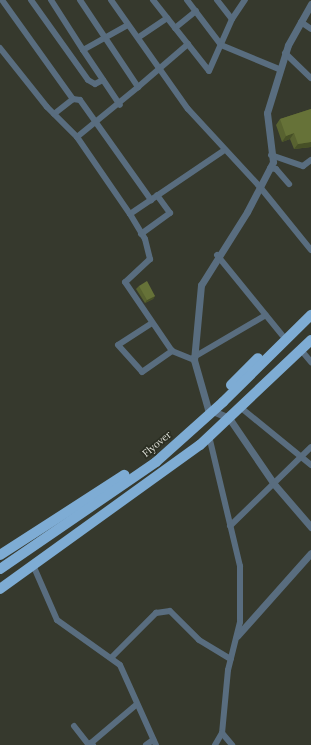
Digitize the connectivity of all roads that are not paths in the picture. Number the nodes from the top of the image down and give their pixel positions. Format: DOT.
graph roads {
  1 [pos="2,0"];
  2 [pos="31,0"];
  3 [pos="51,0"];
  4 [pos="80,0"];
  5 [pos="111,0"];
  6 [pos="153,0"];
  7 [pos="187,0"];
  8 [pos="217,0"];
  9 [pos="245,0"];
  10 [pos="311,4"];
  11 [pos="196,11"];
  12 [pos="167,18"];
  13 [pos="232,19"];
  14 [pos="301,22"];
  15 [pos="128,25"];
  16 [pos="175,28"];
  17 [pos="311,30"];
  18 [pos="139,37"];
  19 [pos="105,38"];
  20 [pos="188,44"];
  21 [pos="221,45"];
  22 [pos="0,48"];
  23 [pos="83,50"];
  24 [pos="285,53"];
  25 [pos="158,68"];
  26 [pos="279,69"];
  27 [pos="311,78"];
  28 [pos="103,80"];
  29 [pos="138,87"];
  30 [pos="73,99"];
  31 [pos="120,105"];
  32 [pos="54,114"];
  33 [pos="97,121"];
  34 [pos="77,137"];
  35 [pos="223,151"];
  36 [pos="271,154"];
  37 [pos="311,160"];
  38 [pos="270,168"];
  39 [pos="289,184"];
  40 [pos="260,187"];
  41 [pos="158,195"];
  42 [pos="151,200"];
  43 [pos="130,214"];
  44 [pos="141,234"];
  45 [pos="311,250"];
  46 [pos="217,255"];
  47 [pos="311,307"];
  48 [pos="266,315"];
  49 [pos="311,316"];
  50 [pos="152,323"];
  51 [pos="282,335"];
  52 [pos="311,336"];
  53 [pos="311,340"];
  54 [pos="275,342"];
  55 [pos="300,350"];
  56 [pos="172,351"];
  57 [pos="194,359"];
  58 [pos="291,359"];
  59 [pos="311,362"];
  60 [pos="240,407"];
  61 [pos="208,409"];
  62 [pos="229,418"];
  63 [pos="209,436"];
  64 [pos="311,447"];
  65 [pos="301,456"];
  66 [pos="311,465"];
  67 [pos="274,484"];
  68 [pos="230,526"];
  69 [pos="311,526"];
  70 [pos="311,553"];
  71 [pos="0,555"];
  72 [pos="32,565"];
  73 [pos="0,569"];
  74 [pos="0,584"];
  75 [pos="0,589"];
  76 [pos="237,636"];
  77 [pos="111,658"];
  78 [pos="230,659"];
  79 [pos="136,704"];
  80 [pos="74,726"];
  81 [pos="222,733"];
  82 [pos="154,742"];
  83 [pos="91,744"];
  84 [pos="146,745"];
  85 [pos="215,745"];
  86 [pos="232,745"];
  1 -- 30 [label="street"];
  2 -- 28 [label="street"];
  3 -- 23 [label="street"];
  4 -- 19 [label="street"];
  5 -- 15 [label="street"];
  6 -- 12 [label="street"];
  7 -- 11 [label="street"];
  8 -- 13 [label="street"];
  9 -- 13 [label="street"];
  10 -- 14 [label="street"];
  11 -- 16 [label="street"];
  11 -- 21 [label="street"];
  12 -- 16 [label="street"];
  12 -- 18 [label="street"];
  13 -- 21 [label="street"];
  14 -- 17 [label="street"];
  14 -- 24 [label="street"];
  15 -- 18 [label="street"];
  15 -- 19 [label="street"];
  16 -- 20 [label="street"];
  18 -- 25 [label="street"];
  19 -- 23 [label="street"];
  19 -- 29 [label="street"];
  20 -- 21 [label="street"];
  20 -- 25 [label="street"];
  21 -- 26 [label="street"];
  22 -- 32 [label="street"];
  23 -- 28 [label="street"];
  24 -- 26 [label="street"];
  24 -- 27 [label="street"];
  25 -- 29 [label="street"];
  25 -- 35 [label="street"];
  26 -- 36 [label="street"];
  28 -- 31 [label="street"];
  29 -- 31 [label="street"];
  30 -- 32 [label="street"];
  30 -- 33 [label="street"];
  31 -- 33 [label="street"];
  32 -- 34 [label="street"];
  33 -- 34 [label="street"];
  33 -- 42 [label="street"];
  34 -- 43 [label="street"];
  35 -- 40 [label="street"];
  35 -- 41 [label="street"];
  36 -- 37 [label="street"];
  36 -- 38 [label="street"];
  38 -- 39 [label="street"];
  38 -- 40 [label="street"];
  40 -- 45 [label="street"];
  40 -- 46 [label="street"];
  41 -- 42 [label="street"];
  41 -- 44 [label="street"];
  42 -- 43 [label="street"];
  43 -- 44 [label="street"];
  44 -- 50 [label="street"];
  46 -- 48 [label="street"];
  46 -- 57 [label="street"];
  47 -- 51 [label="highway"];
  48 -- 51 [label="street"];
  48 -- 57 [label="street"];
  49 -- 73 [label="highway, Flyover"];
  50 -- 56 [label="street"];
  50 -- 56 [label="street"];
  51 -- 54 [label="highway"];
  52 -- 74 [label="highway"];
  53 -- 55 [label="highway"];
  54 -- 58 [label="highway"];
  54 -- 61 [label="highway"];
  55 -- 58 [label="highway"];
  55 -- 59 [label="street"];
  56 -- 57 [label="street"];
  57 -- 61 [label="street"];
  58 -- 60 [label="highway"];
  60 -- 62 [label="highway"];
  60 -- 65 [label="street"];
  61 -- 62 [label="street"];
  61 -- 71 [label="highway"];
  62 -- 63 [label="highway"];
  62 -- 67 [label="street"];
  63 -- 68 [label="street"];
  63 -- 72 [label="highway"];
  64 -- 65 [label="street"];
  65 -- 66 [label="street"];
  65 -- 67 [label="street"];
  67 -- 68 [label="street"];
  67 -- 69 [label="street"];
  68 -- 76 [label="street"];
  70 -- 76 [label="street"];
  72 -- 75 [label="highway"];
  72 -- 77 [label="street"];
  76 -- 78 [label="street"];
  77 -- 78 [label="street"];
  77 -- 79 [label="street"];
  78 -- 81 [label="street"];
  79 -- 82 [label="street"];
  79 -- 83 [label="street"];
  80 -- 83 [label="street"];
  81 -- 85 [label="street"];
  81 -- 86 [label="street"];
  82 -- 84 [label="street"];
}
